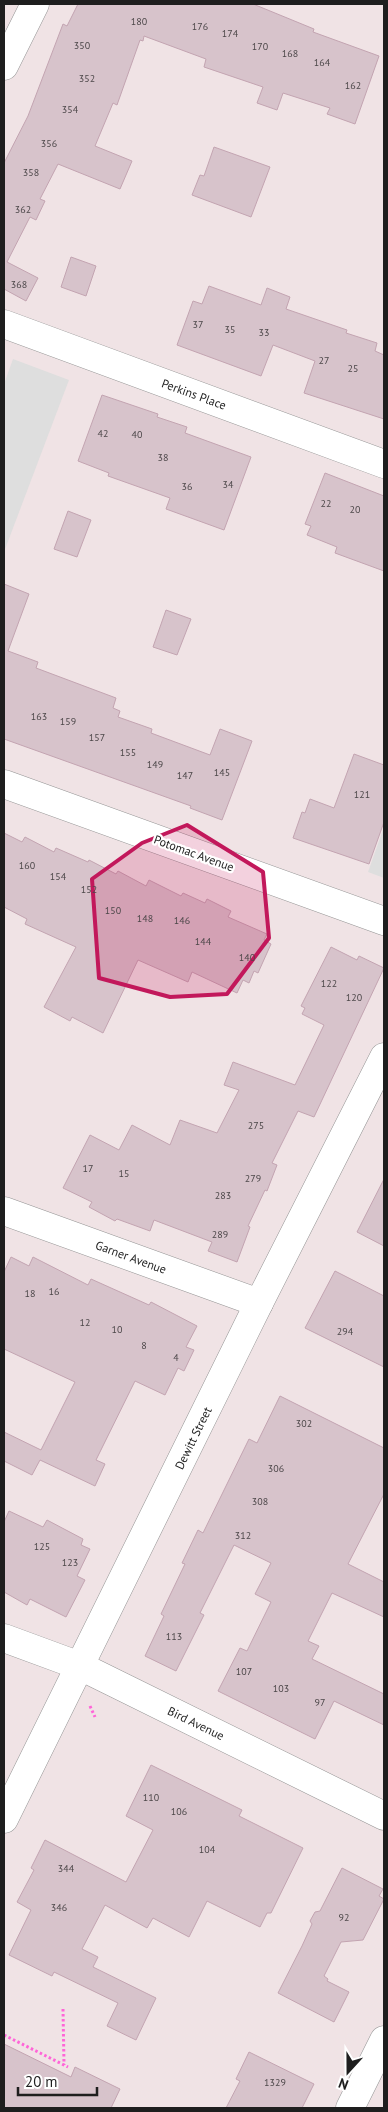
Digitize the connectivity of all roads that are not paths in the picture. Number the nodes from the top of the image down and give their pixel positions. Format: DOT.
graph roads {
  1 [pos="34,4"];
  2 [pos="4,66"];
  3 [pos="4,324"];
  4 [pos="384,464"];
  5 [pos="4,784"];
  6 [pos="384,921"];
  7 [pos="384,1057"];
  8 [pos="4,1211"];
  9 [pos="259,1303"];
  10 [pos="4,1638"];
  11 [pos="80,1666"];
  12 [pos="384,1816"];
  13 [pos="4,1819"];
  14 [pos="384,2040"];
  15 [pos="350,2108"];
  1 -- 2 [label="street"];
  3 -- 4 [label="street, Perkins Place"];
  5 -- 6 [label="street, Potomac Avenue"];
  7 -- 9 [label="street, Dewitt Street"];
  8 -- 9 [label="street, Garner Avenue"];
  9 -- 11 [label="street, Dewitt Street"];
  10 -- 11 [label="street, Bird Avenue"];
  11 -- 12 [label="street, Bird Avenue"];
  11 -- 13 [label="street, Dewitt Street"];
  14 -- 15 [label="street"];
}
